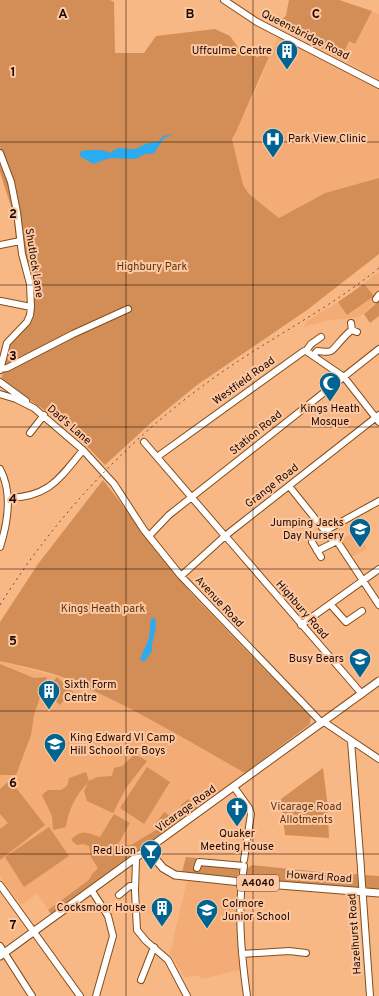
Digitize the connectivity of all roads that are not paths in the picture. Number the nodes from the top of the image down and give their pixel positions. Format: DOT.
graph roads {
  1 [pos="224,0"];
  2 [pos="379,85"];
  3 [pos="0,153"];
  4 [pos="20,241"];
  5 [pos="0,245"];
  6 [pos="0,301"];
  7 [pos="31,307"];
  8 [pos="128,309"];
  9 [pos="351,323"];
  10 [pos="321,337"];
  11 [pos="379,349"];
  12 [pos="306,351"];
  13 [pos="313,356"];
  14 [pos="0,370"];
  15 [pos="344,378"];
  16 [pos="0,382"];
  17 [pos="0,394"];
  18 [pos="34,408"];
  19 [pos="44,415"];
  20 [pos="378,418"];
  21 [pos="30,433"];
  22 [pos="144,442"];
  23 [pos="83,450"];
  24 [pos="157,457"];
  25 [pos="0,469"];
  26 [pos="114,484"];
  27 [pos="289,486"];
  28 [pos="192,497"];
  29 [pos="8,498"];
  30 [pos="379,501"];
  31 [pos="325,531"];
  32 [pos="149,536"];
  33 [pos="226,537"];
  34 [pos="333,541"];
  35 [pos="312,542"];
  36 [pos="0,548"];
  37 [pos="317,551"];
  38 [pos="321,557"];
  39 [pos="379,569"];
  40 [pos="181,576"];
  41 [pos="362,581"];
  42 [pos="330,604"];
  43 [pos="379,605"];
  44 [pos="362,611"];
  45 [pos="301,625"];
  46 [pos="379,682"];
  47 [pos="362,694"];
  48 [pos="323,722"];
  49 [pos="351,741"];
  50 [pos="379,759"];
  51 [pos="234,787"];
  52 [pos="148,850"];
  53 [pos="136,859"];
  54 [pos="244,863"];
  55 [pos="197,868"];
  56 [pos="241,882"];
  57 [pos="0,885"];
  58 [pos="135,886"];
  59 [pos="92,891"];
  60 [pos="362,891"];
  61 [pos="379,893"];
  62 [pos="119,894"];
  63 [pos="35,932"];
  64 [pos="0,946"];
  65 [pos="154,947"];
  66 [pos="306,953"];
  67 [pos="242,954"];
  68 [pos="2,955"];
  69 [pos="141,980"];
  70 [pos="32,996"];
  71 [pos="80,996"];
  72 [pos="96,996"];
  73 [pos="187,996"];
  74 [pos="247,996"];
  75 [pos="370,996"];
  1 -- 2 [label="street, Queensbridge Road"];
  3 -- 4 [label="street, Shutlock Lane"];
  4 -- 5 [label="street"];
  4 -- 7 [label="street, Shutlock Lane"];
  6 -- 7 [label="street"];
  7 -- 14 [label="street, Shutlock Lane"];
  8 -- 14 [label="street"];
  9 -- 13 [label="street"];
  10 -- 12 [label="street, Westfield Road"];
  11 -- 15 [label="street, Station Road"];
  12 -- 13 [label="street"];
  12 -- 24 [label="street, Westfield Road"];
  13 -- 15 [label="street"];
  15 -- 20 [label="street"];
  15 -- 28 [label="street, Station Road"];
  16 -- 18 [label="street"];
  17 -- 18 [label="street, Dad's Lane"];
  18 -- 19 [label="street, Dad's Lane"];
  19 -- 21 [label="street"];
  19 -- 23 [label="street, Dad's Lane"];
  20 -- 27 [label="street, Grange Road"];
  22 -- 24 [label="street, Highbury Road"];
  23 -- 26 [label="street, Dad's Lane"];
  23 -- 29 [label="street"];
  24 -- 28 [label="street, Highbury Road"];
  25 -- 29 [label="street"];
  26 -- 32 [label="street, Avenue Road"];
  27 -- 31 [label="street"];
  27 -- 33 [label="street, Grange Road"];
  28 -- 32 [label="street, Station Road"];
  28 -- 33 [label="street, Highbury Road"];
  29 -- 36 [label="street"];
  30 -- 31 [label="street"];
  31 -- 34 [label="street"];
  32 -- 40 [label="street, Avenue Road"];
  33 -- 40 [label="street, Grange Road"];
  33 -- 45 [label="street, Highbury Road"];
  34 -- 37 [label="street"];
  34 -- 41 [label="street"];
  35 -- 37 [label="street"];
  37 -- 38 [label="street"];
  39 -- 41 [label="street"];
  40 -- 48 [label="street, Avenue Road"];
  41 -- 42 [label="street"];
  41 -- 43 [label="street"];
  42 -- 44 [label="street"];
  42 -- 45 [label="street"];
  45 -- 47 [label="street, Highbury Road"];
  46 -- 47 [label="main road, Vicarage Road"];
  47 -- 48 [label="main road, Vicarage Road"];
  48 -- 49 [label="street, Avenue Road"];
  48 -- 51 [label="main road, Vicarage Road"];
  49 -- 50 [label="street, Avenue Road"];
  49 -- 60 [label="street, Hazelhurst Road"];
  51 -- 52 [label="main road, Vicarage Road"];
  51 -- 54 [label="street"];
  52 -- 53 [label="main road, Vicarage Road"];
  52 -- 56 [label="main road, Howard Road / A4040"];
  53 -- 58 [label="street"];
  53 -- 59 [label="main road, Vicarage Road"];
  54 -- 55 [label="street"];
  54 -- 56 [label="street"];
  56 -- 60 [label="main road, Howard Road / A4040"];
  56 -- 67 [label="street"];
  57 -- 63 [label="street"];
  58 -- 62 [label="street"];
  58 -- 65 [label="street"];
  59 -- 63 [label="main road, Vicarage Road"];
  59 -- 72 [label="street"];
  60 -- 61 [label="main road, Howard Road / A4040"];
  60 -- 75 [label="street, Hazelhurst Road"];
  63 -- 68 [label="main road, Vicarage Road"];
  63 -- 71 [label="street"];
  64 -- 68 [label="street"];
  65 -- 69 [label="street"];
  65 -- 73 [label="street"];
  66 -- 67 [label="street"];
  67 -- 74 [label="street"];
  68 -- 70 [label="street"];
}
